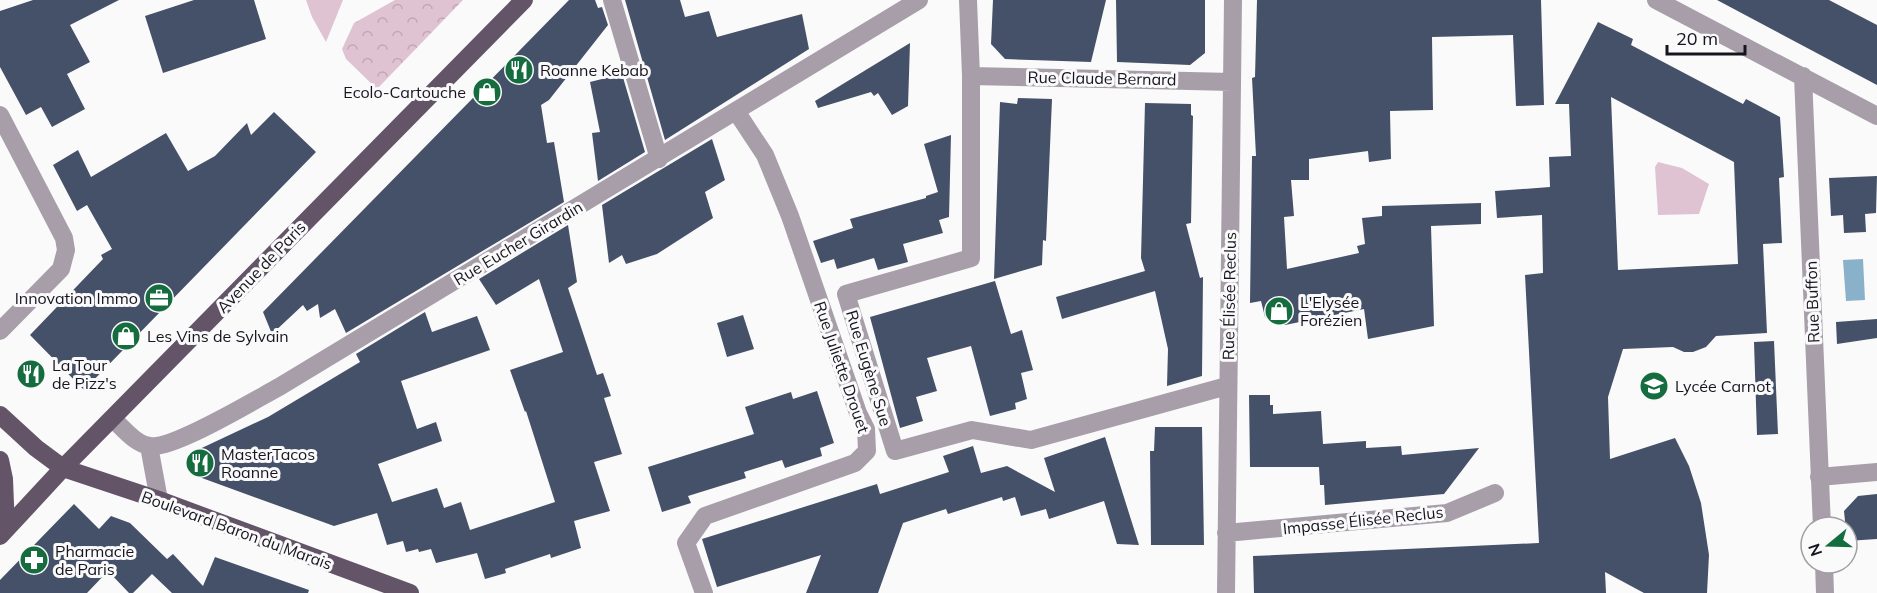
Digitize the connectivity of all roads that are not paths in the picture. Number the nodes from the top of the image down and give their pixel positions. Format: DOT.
graph roads {
  1 [pos="524,0"];
  2 [pos="612,0"];
  3 [pos="919,0"];
  4 [pos="968,0"];
  5 [pos="1233,0"];
  6 [pos="1656,0"];
  7 [pos="971,76"];
  8 [pos="1803,76"];
  9 [pos="1232,82"];
  10 [pos="736,111"];
  11 [pos="0,115"];
  12 [pos="1877,116"];
  13 [pos="659,159"];
  14 [pos="0,331"];
  15 [pos="1227,386"];
  16 [pos="0,415"];
  17 [pos="113,419"];
  18 [pos="149,447"];
  19 [pos="0,460"];
  20 [pos="63,468"];
  21 [pos="1877,472"];
  22 [pos="1819,477"];
  23 [pos="1496,493"];
  24 [pos="159,500"];
  25 [pos="1821,515"];
  26 [pos="3,533"];
  27 [pos="1226,533"];
  28 [pos="1825,575"];
  29 [pos="410,593"];
  30 [pos="704,593"];
  31 [pos="1227,593"];
  32 [pos="1826,593"];
  1 -- 17 [label="main road, Avenue de Paris"];
  2 -- 13 [label="street"];
  3 -- 10 [label="street, Rue Eucher Girardin"];
  4 -- 7 [label="street, Rue Eugène Sue"];
  5 -- 9 [label="street, Rue Élisée Reclus"];
  6 -- 8 [label="street"];
  7 -- 9 [label="street, Rue Claude Bernard"];
  7 -- 15 [label="street, Rue Eugène Sue"];
  8 -- 12 [label="street"];
  8 -- 22 [label="street, Rue Buffon"];
  9 -- 15 [label="street, Rue Élisée Reclus"];
  10 -- 13 [label="street, Rue Eucher Girardin"];
  10 -- 30 [label="street, Rue Juliette Drouet"];
  11 -- 14 [label="street"];
  13 -- 18 [label="street, Rue Eucher Girardin"];
  15 -- 27 [label="street, Rue Élisée Reclus"];
  16 -- 20 [label="main road, Boulevard Baron du Marais"];
  17 -- 18 [label="street"];
  17 -- 20 [label="main road, Avenue de Paris"];
  18 -- 24 [label="street"];
  19 -- 26 [label="main road"];
  20 -- 24 [label="main road, Boulevard Baron du Marais"];
  20 -- 26 [label="main road, Avenue de Paris"];
  21 -- 22 [label="street"];
  22 -- 25 [label="street, Rue Buffon"];
  23 -- 27 [label="street, Impasse Élisée Reclus"];
  24 -- 29 [label="main road, Boulevard Baron du Marais"];
  27 -- 31 [label="street, Rue Élisée Reclus"];
  28 -- 32 [label="street"];
}
